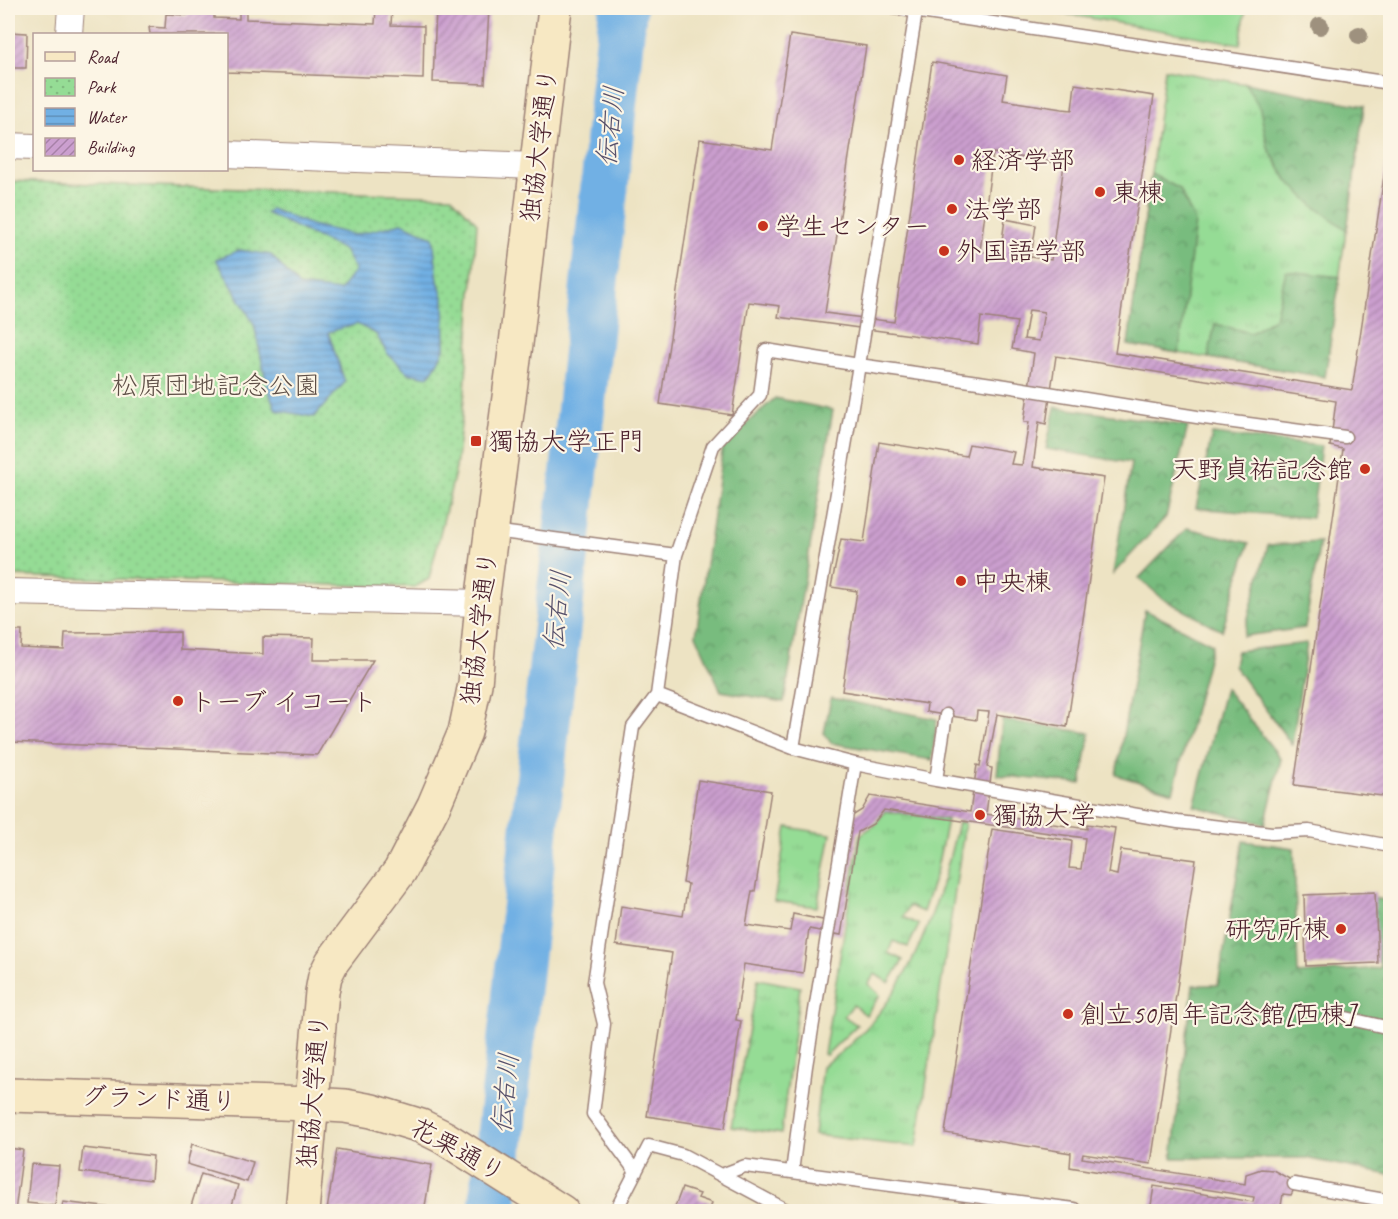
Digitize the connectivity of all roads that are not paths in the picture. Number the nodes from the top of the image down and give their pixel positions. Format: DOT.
graph roads {
  1 [pos="71,8"];
  2 [pos="555,8"];
  3 [pos="894,8"];
  4 [pos="916,12"];
  5 [pos="69,33"];
  6 [pos="1390,83"];
  7 [pos="8,146"];
  8 [pos="33,147"];
  9 [pos="228,154"];
  10 [pos="536,166"];
  11 [pos="859,365"];
  12 [pos="1345,437"];
  13 [pos="491,531"];
  14 [pos="675,555"];
  15 [pos="8,592"];
  16 [pos="467,603"];
  17 [pos="657,695"];
  18 [pos="946,715"];
  19 [pos="793,748"];
  20 [pos="855,764"];
  21 [pos="936,780"];
  22 [pos="1390,846"];
  23 [pos="1346,1018"];
  24 [pos="1390,1028"];
  25 [pos="8,1095"];
  26 [pos="311,1104"];
  27 [pos="636,1172"];
  28 [pos="792,1172"];
  29 [pos="721,1175"];
  30 [pos="1294,1184"];
  31 [pos="1390,1201"];
  32 [pos="302,1212"];
  33 [pos="562,1212"];
  34 [pos="615,1212"];
  35 [pos="790,1212"];
  36 [pos="1074,1212"];
  1 -- 5 [label="street"];
  2 -- 10 [label="street, 独協大学通り"];
  3 -- 4 [label="lane"];
  4 -- 6 [label="lane"];
  4 -- 11 [label="lane"];
  7 -- 8 [label="street"];
  9 -- 10 [label="street"];
  10 -- 13 [label="street, 独協大学通り"];
  11 -- 12 [label="lane"];
  11 -- 14 [label="lane"];
  11 -- 19 [label="lane"];
  13 -- 14 [label="lane"];
  13 -- 16 [label="street, 独協大学通り"];
  14 -- 17 [label="lane"];
  15 -- 16 [label="street"];
  16 -- 26 [label="street, 独協大学通り"];
  17 -- 19 [label="lane"];
  17 -- 27 [label="lane"];
  18 -- 21 [label="lane"];
  19 -- 20 [label="lane"];
  20 -- 21 [label="lane"];
  20 -- 28 [label="lane"];
  21 -- 22 [label="lane"];
  23 -- 24 [label="lane"];
  25 -- 26 [label="street, グランド通り"];
  26 -- 32 [label="street, 独協大学通り"];
  26 -- 33 [label="street, 花栗通り"];
  27 -- 29 [label="lane"];
  27 -- 34 [label="lane"];
  28 -- 29 [label="lane"];
  28 -- 36 [label="lane"];
  29 -- 35 [label="lane"];
  30 -- 31 [label="lane"];
}
